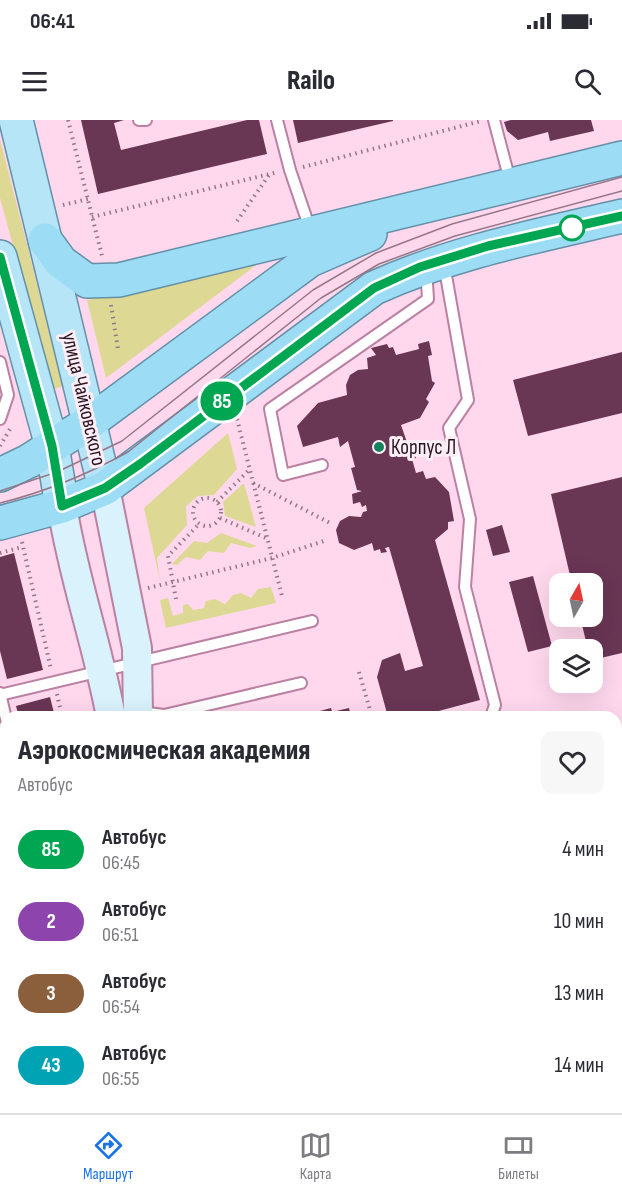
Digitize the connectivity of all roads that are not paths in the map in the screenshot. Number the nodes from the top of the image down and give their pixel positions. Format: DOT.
graph roads {
  1 [pos="16,120"];
  2 [pos="139,120"];
  3 [pos="146,120"];
  4 [pos="277,120"];
  5 [pos="494,120"];
  6 [pos="622,158"];
  7 [pos="511,184"];
  8 [pos="443,203"];
  9 [pos="622,216"];
  10 [pos="311,232"];
  11 [pos="45,240"];
  12 [pos="0,257"];
  13 [pos="431,264"];
  14 [pos="0,362"];
  15 [pos="0,419"];
  16 [pos="90,422"];
  17 [pos="52,446"];
  18 [pos="322,465"];
  19 [pos="0,475"];
  20 [pos="105,488"];
  21 [pos="62,506"];
  22 [pos="0,523"];
  23 [pos="312,621"];
  24 [pos="138,661"];
  25 [pos="102,670"];
  26 [pos="301,683"];
  27 [pos="0,694"];
  28 [pos="4,711"];
  29 [pos="127,711"];
  30 [pos="130,711"];
  31 [pos="181,711"];
  32 [pos="494,711"];
  1 -- 11 [label="main road, улица Чайковского"];
  2 -- 3 [label="lane"];
  4 -- 10 [label="lane"];
  5 -- 7 [label="lane"];
  6 -- 7 [label="highway"];
  7 -- 8 [label="highway"];
  8 -- 10 [label="highway"];
  8 -- 16 [label="highway"];
  9 -- 13 [label="highway"];
  10 -- 11 [label="highway"];
  11 -- 16 [label="main road, улица Чайковского"];
  12 -- 17 [label="main road, улица Чайковского"];
  13 -- 18 [label="lane"];
  13 -- 20 [label="highway"];
  13 -- 32 [label="lane"];
  14 -- 15 [label="lane"];
  16 -- 17 [label="highway"];
  16 -- 20 [label="main road, улица Чайковского"];
  17 -- 19 [label="highway"];
  17 -- 21 [label="main road, улица Чайковского"];
  20 -- 21 [label="highway"];
  20 -- 24 [label="main road, улица Чайковского"];
  21 -- 22 [label="highway"];
  21 -- 25 [label="main road, улица Чайковского"];
  23 -- 24 [label="lane"];
  24 -- 25 [label="lane"];
  24 -- 30 [label="main road, улица Чайковского"];
  25 -- 27 [label="lane"];
  25 -- 29 [label="main road, улица Чайковского"];
  26 -- 31 [label="lane"];
  27 -- 28 [label="lane"];
}
